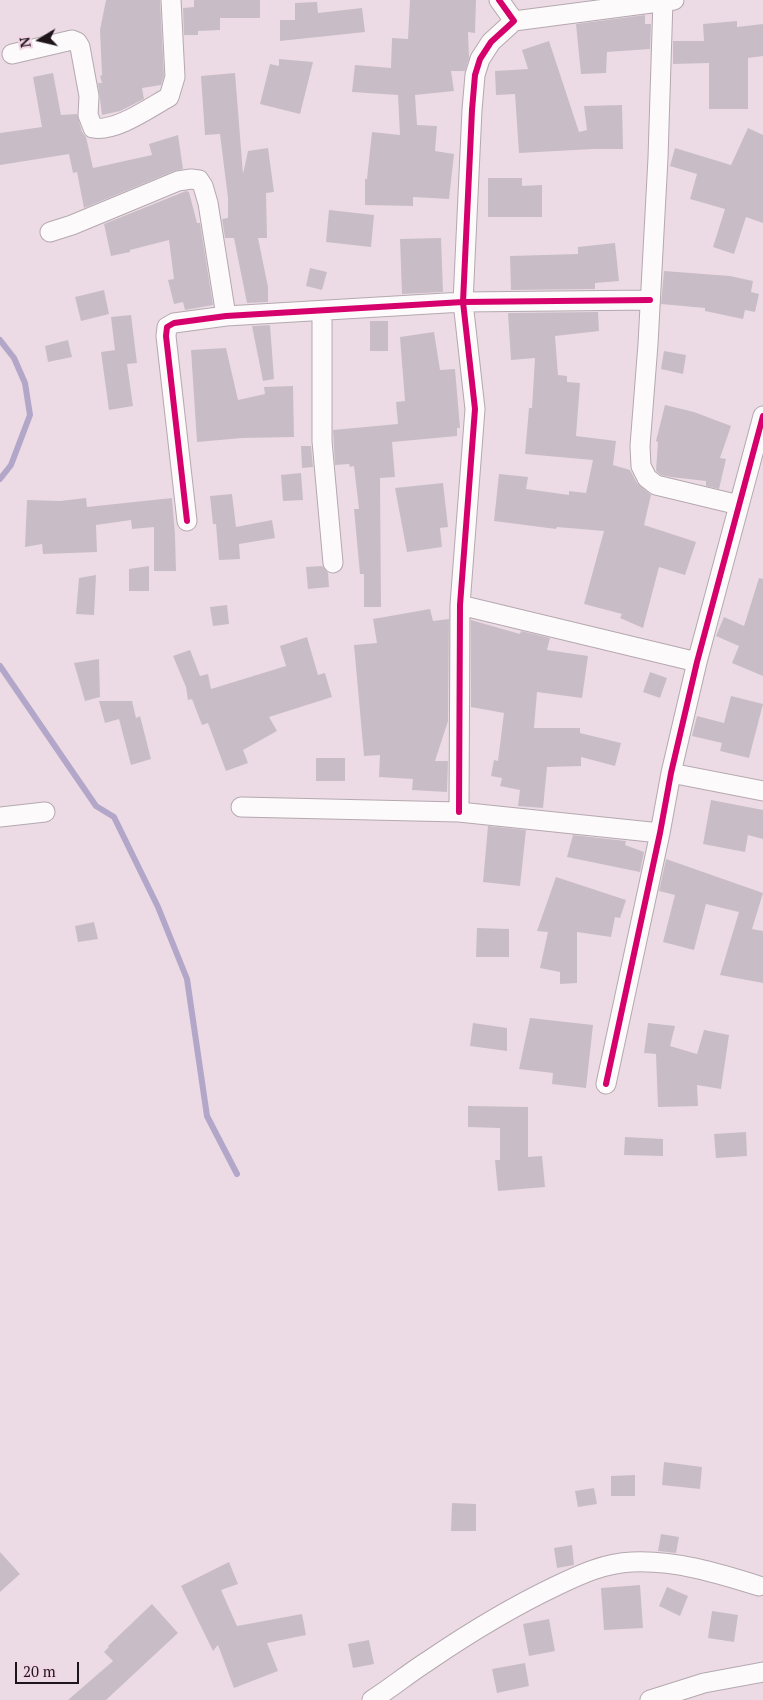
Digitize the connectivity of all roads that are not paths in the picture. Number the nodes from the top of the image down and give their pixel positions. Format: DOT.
graph roads {
  1 [pos="171,0"];
  2 [pos="499,0"];
  3 [pos="668,1"];
  4 [pos="514,21"];
  5 [pos="12,54"];
  6 [pos="50,232"];
  7 [pos="650,300"];
  8 [pos="463,302"];
  9 [pos="322,311"];
  10 [pos="226,316"];
  11 [pos="763,416"];
  12 [pos="760,445"];
  13 [pos="740,505"];
  14 [pos="187,521"];
  15 [pos="333,563"];
  16 [pos="460,605"];
  17 [pos="697,662"];
  18 [pos="671,773"];
  19 [pos="763,791"];
  20 [pos="241,807"];
  21 [pos="46,812"];
  22 [pos="459,812"];
  23 [pos="0,817"];
  24 [pos="660,833"];
  25 [pos="606,1084"];
  26 [pos="759,1586"];
  27 [pos="763,1672"];
  28 [pos="372,1700"];
  29 [pos="650,1700"];
  1 -- 5 [label="street"];
  2 -- 4 [label="street"];
  3 -- 4 [label="street"];
  3 -- 7 [label="street"];
  4 -- 8 [label="street"];
  6 -- 10 [label="street"];
  7 -- 8 [label="street"];
  7 -- 13 [label="street"];
  8 -- 9 [label="street"];
  8 -- 16 [label="street"];
  9 -- 10 [label="street"];
  9 -- 15 [label="street"];
  10 -- 14 [label="street"];
  11 -- 12 [label="street"];
  12 -- 13 [label="street"];
  13 -- 17 [label="street"];
  16 -- 17 [label="street"];
  16 -- 22 [label="street"];
  17 -- 18 [label="street"];
  18 -- 19 [label="street"];
  18 -- 24 [label="street"];
  20 -- 22 [label="street"];
  21 -- 23 [label="street"];
  22 -- 24 [label="street"];
  24 -- 25 [label="street"];
  26 -- 28 [label="street"];
  27 -- 29 [label="street"];
}
